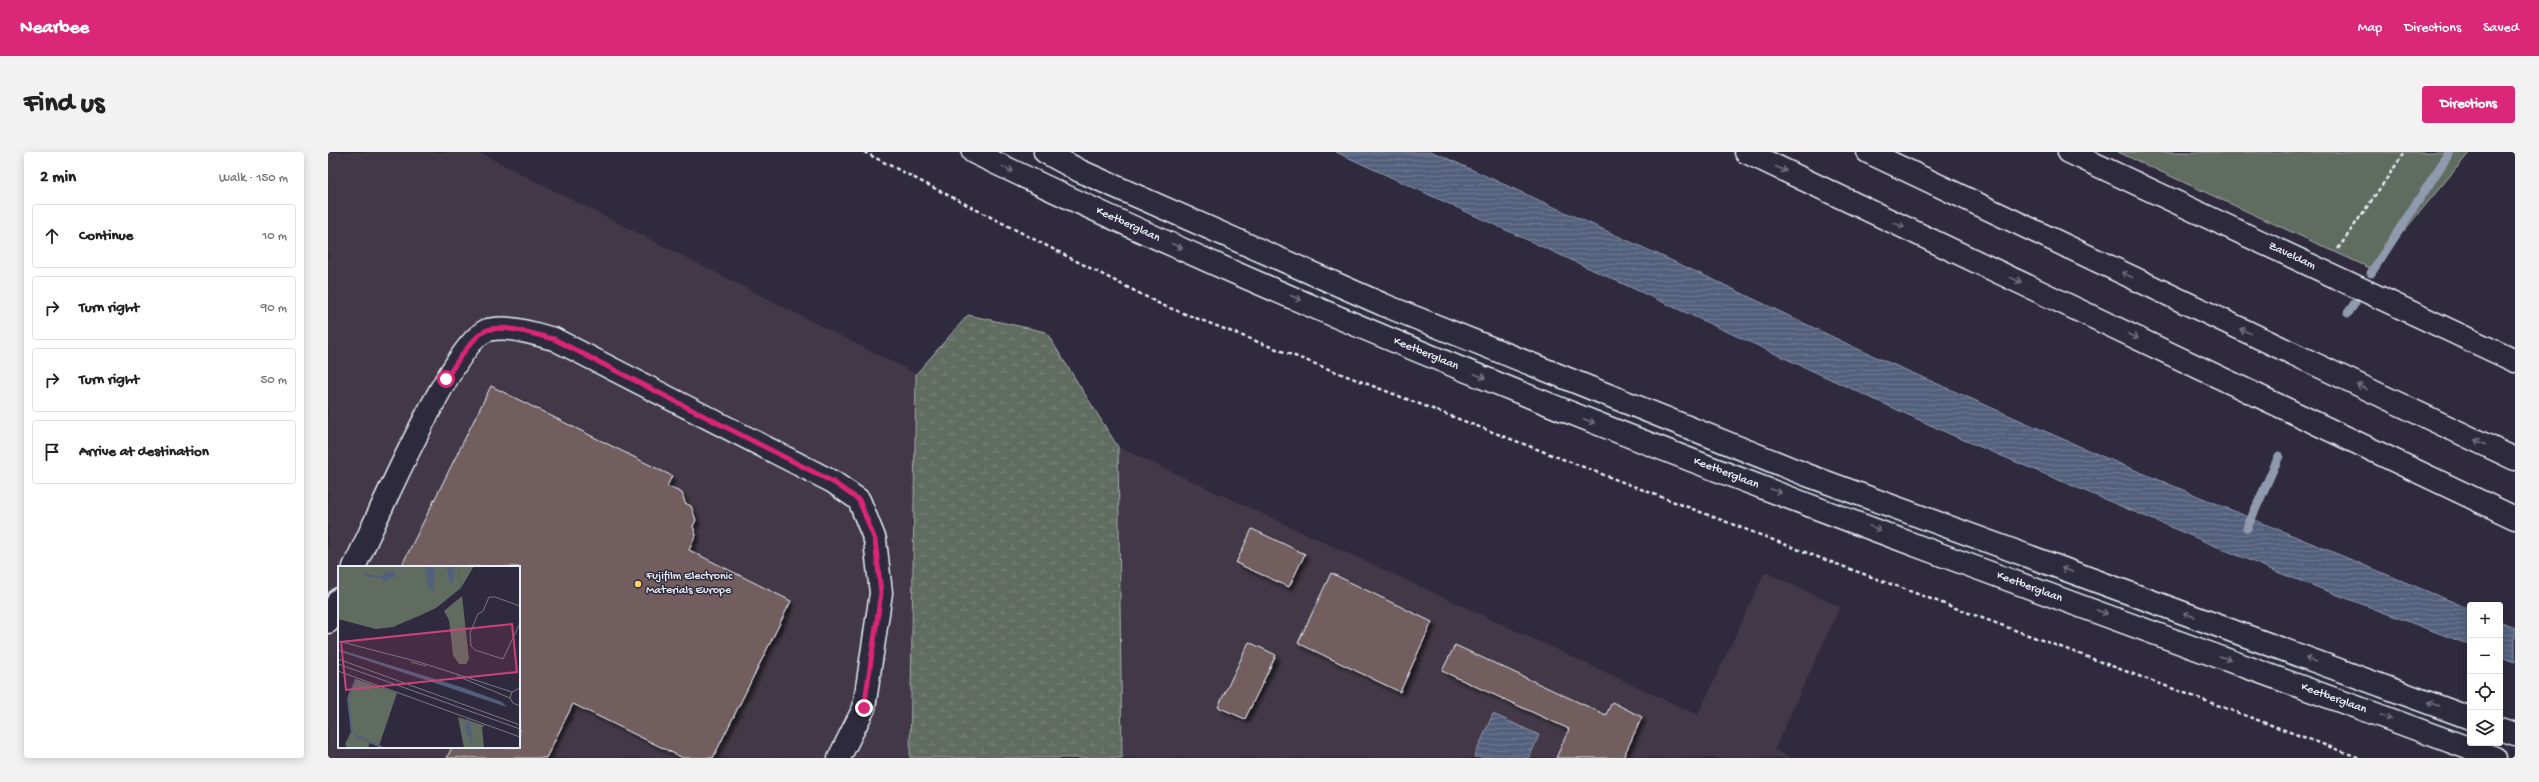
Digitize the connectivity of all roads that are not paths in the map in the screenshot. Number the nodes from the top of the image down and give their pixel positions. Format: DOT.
graph roads {
  1 [pos="973,152"];
  2 [pos="1045,152"];
  3 [pos="1746,152"];
  4 [pos="1868,152"];
  5 [pos="2069,152"];
  6 [pos="2515,361"];
  7 [pos="2515,459"];
  8 [pos="2515,518"];
  9 [pos="354,566"];
  10 [pos="338,601"];
  11 [pos="328,622"];
  12 [pos="2467,717"];
  13 [pos="2503,730"];
  14 [pos="2515,734"];
  15 [pos="839,758"];
  16 [pos="2495,758"];
  1 -- 16 [label="main road, Keetberglaan, one-way"];
  12 -- 2 [label="main road, one-way"];
  3 -- 8 [label="main road, one-way"];
  7 -- 4 [label="main road, one-way"];
  5 -- 6 [label="main road, Zaveldam"];
  9 -- 15 [label="main road"];
  10 -- 11 [label="main road"];
  13 -- 14 [label="main road"];
}
